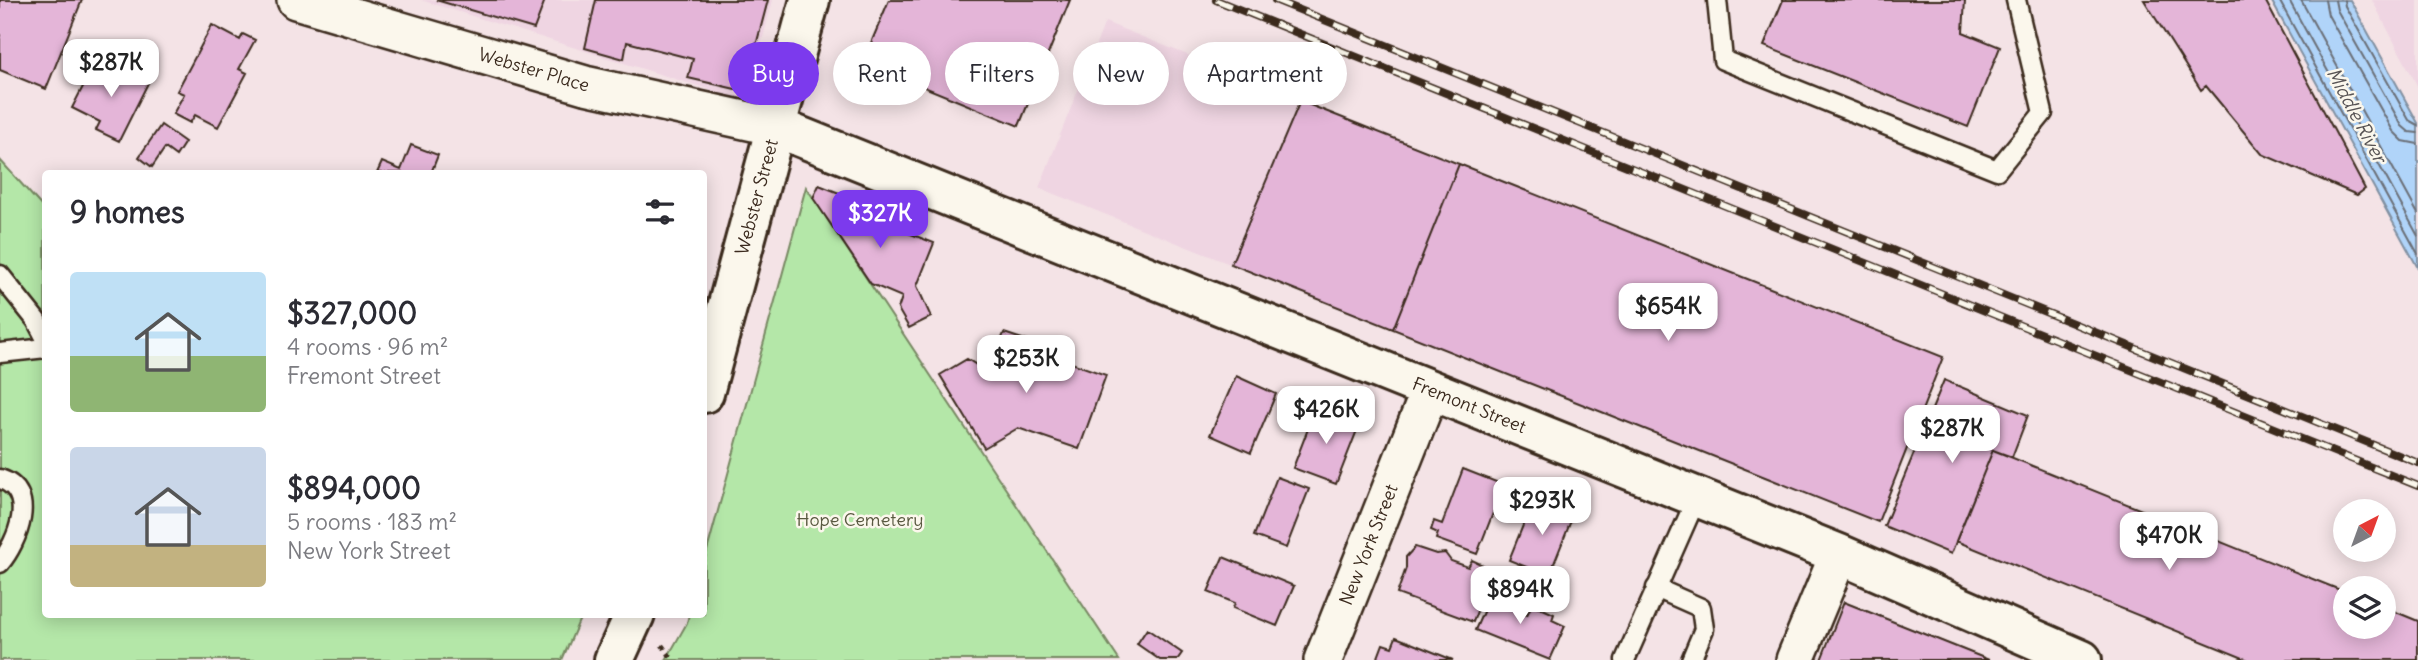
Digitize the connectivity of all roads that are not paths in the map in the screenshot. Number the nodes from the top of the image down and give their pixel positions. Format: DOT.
graph roads {
  1 [pos="296,0"];
  2 [pos="810,0"];
  3 [pos="1717,0"];
  4 [pos="2016,0"];
  5 [pos="776,127"];
  6 [pos="0,275"];
  7 [pos="42,331"];
  8 [pos="42,348"];
  9 [pos="0,353"];
  10 [pos="707,382"];
  11 [pos="1430,391"];
  12 [pos="0,479"];
  13 [pos="1697,497"];
  14 [pos="1839,554"];
  15 [pos="0,564"];
  16 [pos="1656,588"];
  17 [pos="633,618"];
  18 [pos="614,660"];
  19 [pos="1323,660"];
  20 [pos="1625,660"];
  21 [pos="1691,660"];
  22 [pos="1795,660"];
  23 [pos="2082,660"];
  1 -- 5 [label="street, Webster Place"];
  2 -- 5 [label="street, Webster Street"];
  3 -- 4 [label="lane"];
  5 -- 10 [label="street, Webster Street"];
  5 -- 11 [label="street, Fremont Street"];
  6 -- 7 [label="lane"];
  8 -- 9 [label="lane"];
  11 -- 13 [label="street, Fremont Street"];
  11 -- 19 [label="street, New York Street"];
  12 -- 15 [label="lane"];
  13 -- 14 [label="street, Fremont Street"];
  13 -- 16 [label="lane"];
  14 -- 22 [label="street"];
  14 -- 23 [label="street, Fremont Street"];
  16 -- 20 [label="lane"];
  16 -- 21 [label="lane"];
  17 -- 18 [label="street"];
}
